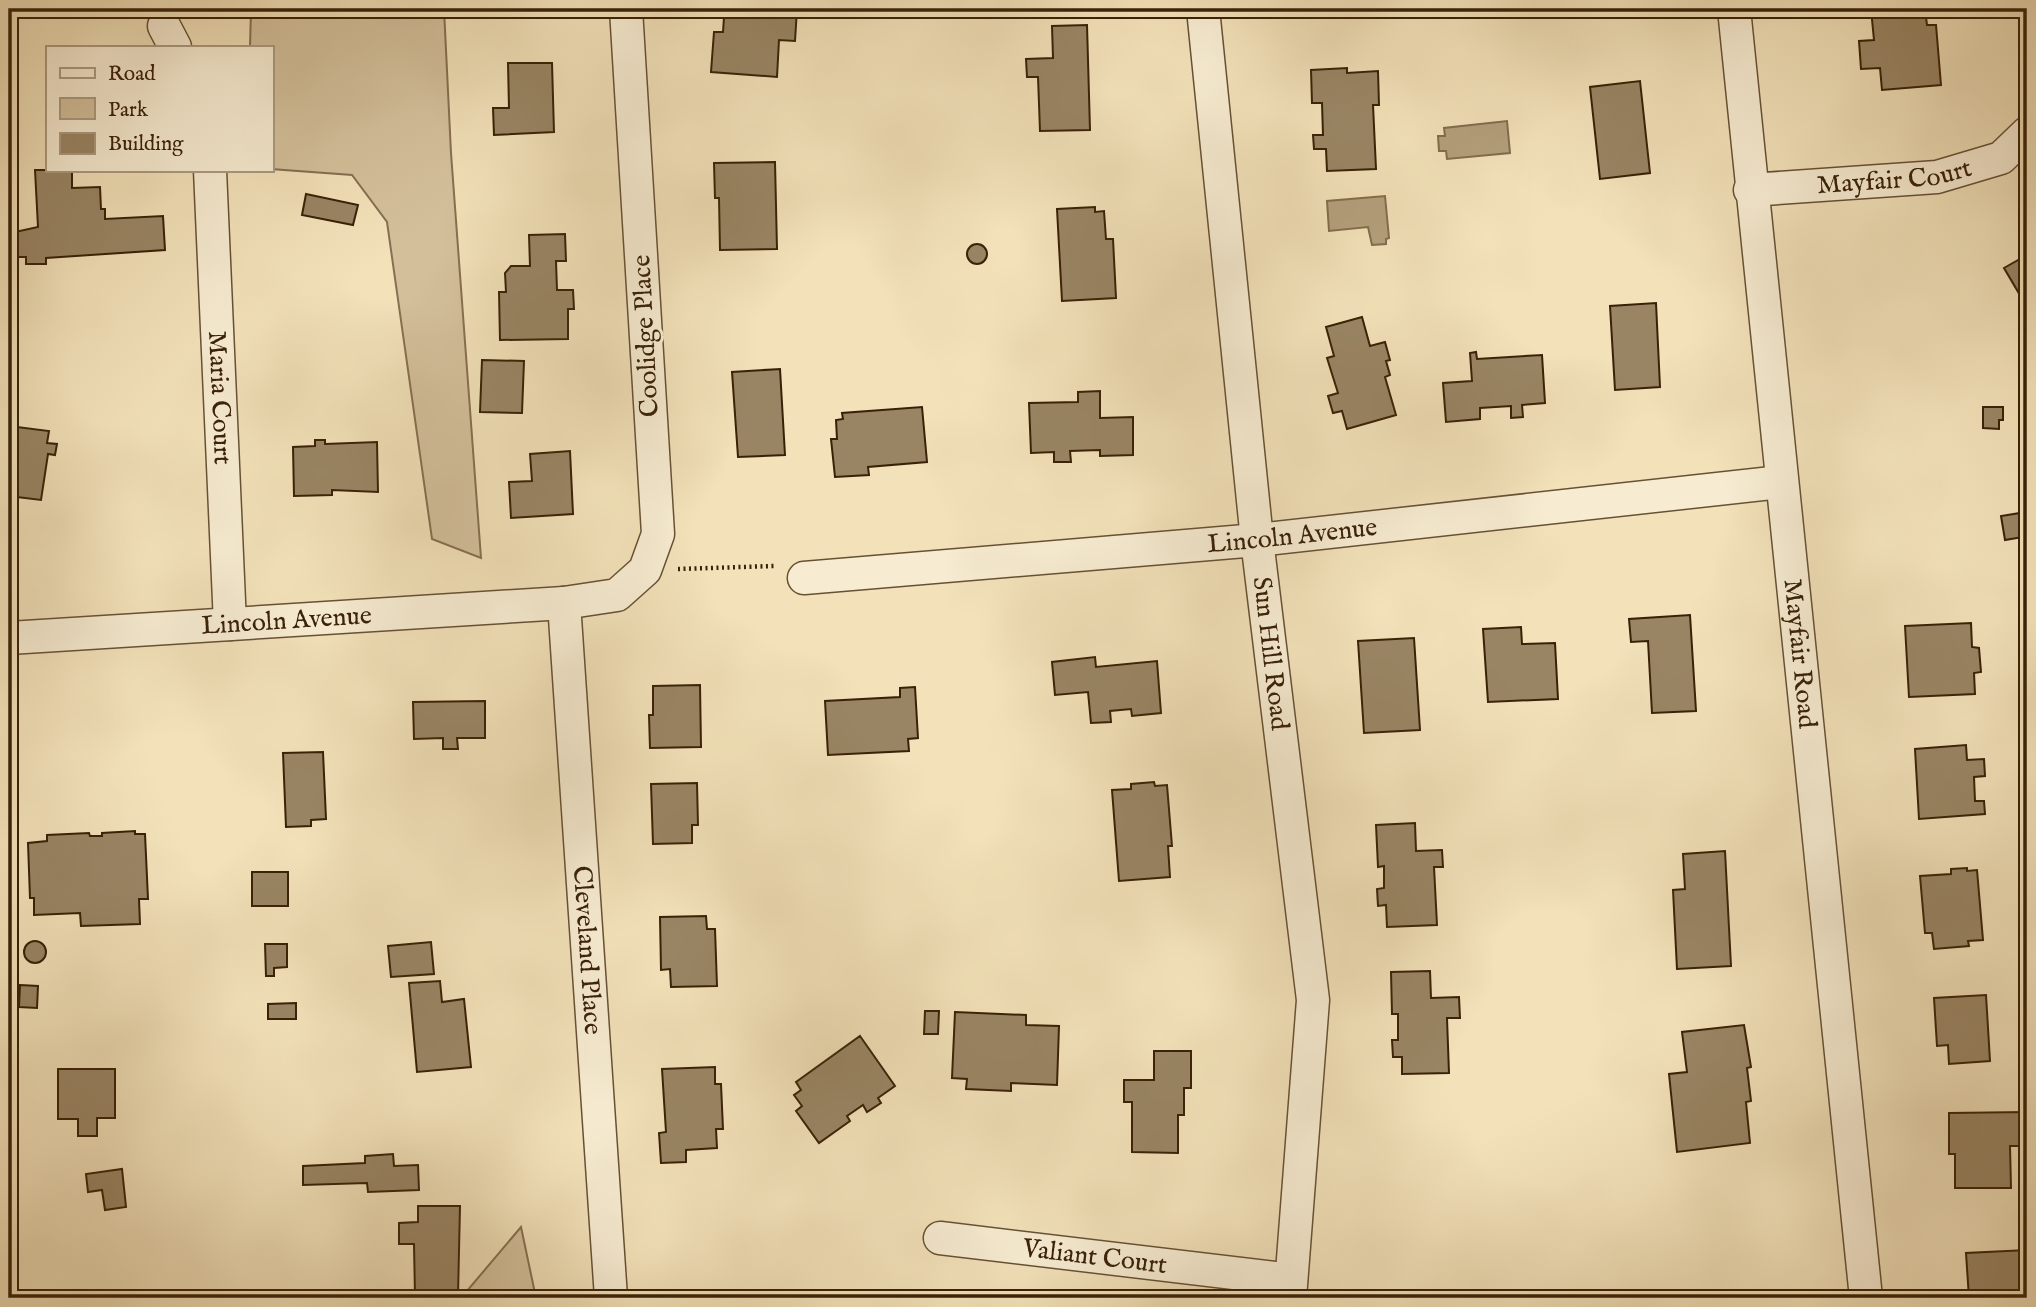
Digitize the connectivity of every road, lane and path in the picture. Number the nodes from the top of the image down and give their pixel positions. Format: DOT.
graph roads {
  1 [pos="626,9"];
  2 [pos="1203,9"];
  3 [pos="1734,9"];
  4 [pos="2027,133"];
  5 [pos="210,172"];
  6 [pos="1750,190"];
  7 [pos="1781,482"];
  8 [pos="1257,540"];
  9 [pos="646,570"];
  10 [pos="804,578"];
  11 [pos="564,603"];
  12 [pos="230,624"];
  13 [pos="9,638"];
  14 [pos="940,1238"];
  15 [pos="1290,1289"];
  16 [pos="611,1298"];
  17 [pos="1866,1298"];
  1 -- 9 [label="street, Coolidge Place"];
  2 -- 8 [label="street, Sun Hill Road"];
  3 -- 6 [label="street, Mayfair Road"];
  4 -- 6 [label="street, Mayfair Court"];
  5 -- 12 [label="street, Maria Court"];
  6 -- 7 [label="street, Mayfair Road"];
  7 -- 8 [label="street, Lincoln Avenue"];
  7 -- 17 [label="street, Mayfair Road"];
  8 -- 10 [label="street, Lincoln Avenue"];
  8 -- 15 [label="street, Sun Hill Road"];
  9 -- 10 [label="path"];
  9 -- 11 [label="street"];
  11 -- 12 [label="street, Lincoln Avenue"];
  11 -- 16 [label="street, Cleveland Place"];
  12 -- 13 [label="street, Lincoln Avenue"];
  14 -- 15 [label="street, Valiant Court"];
}
